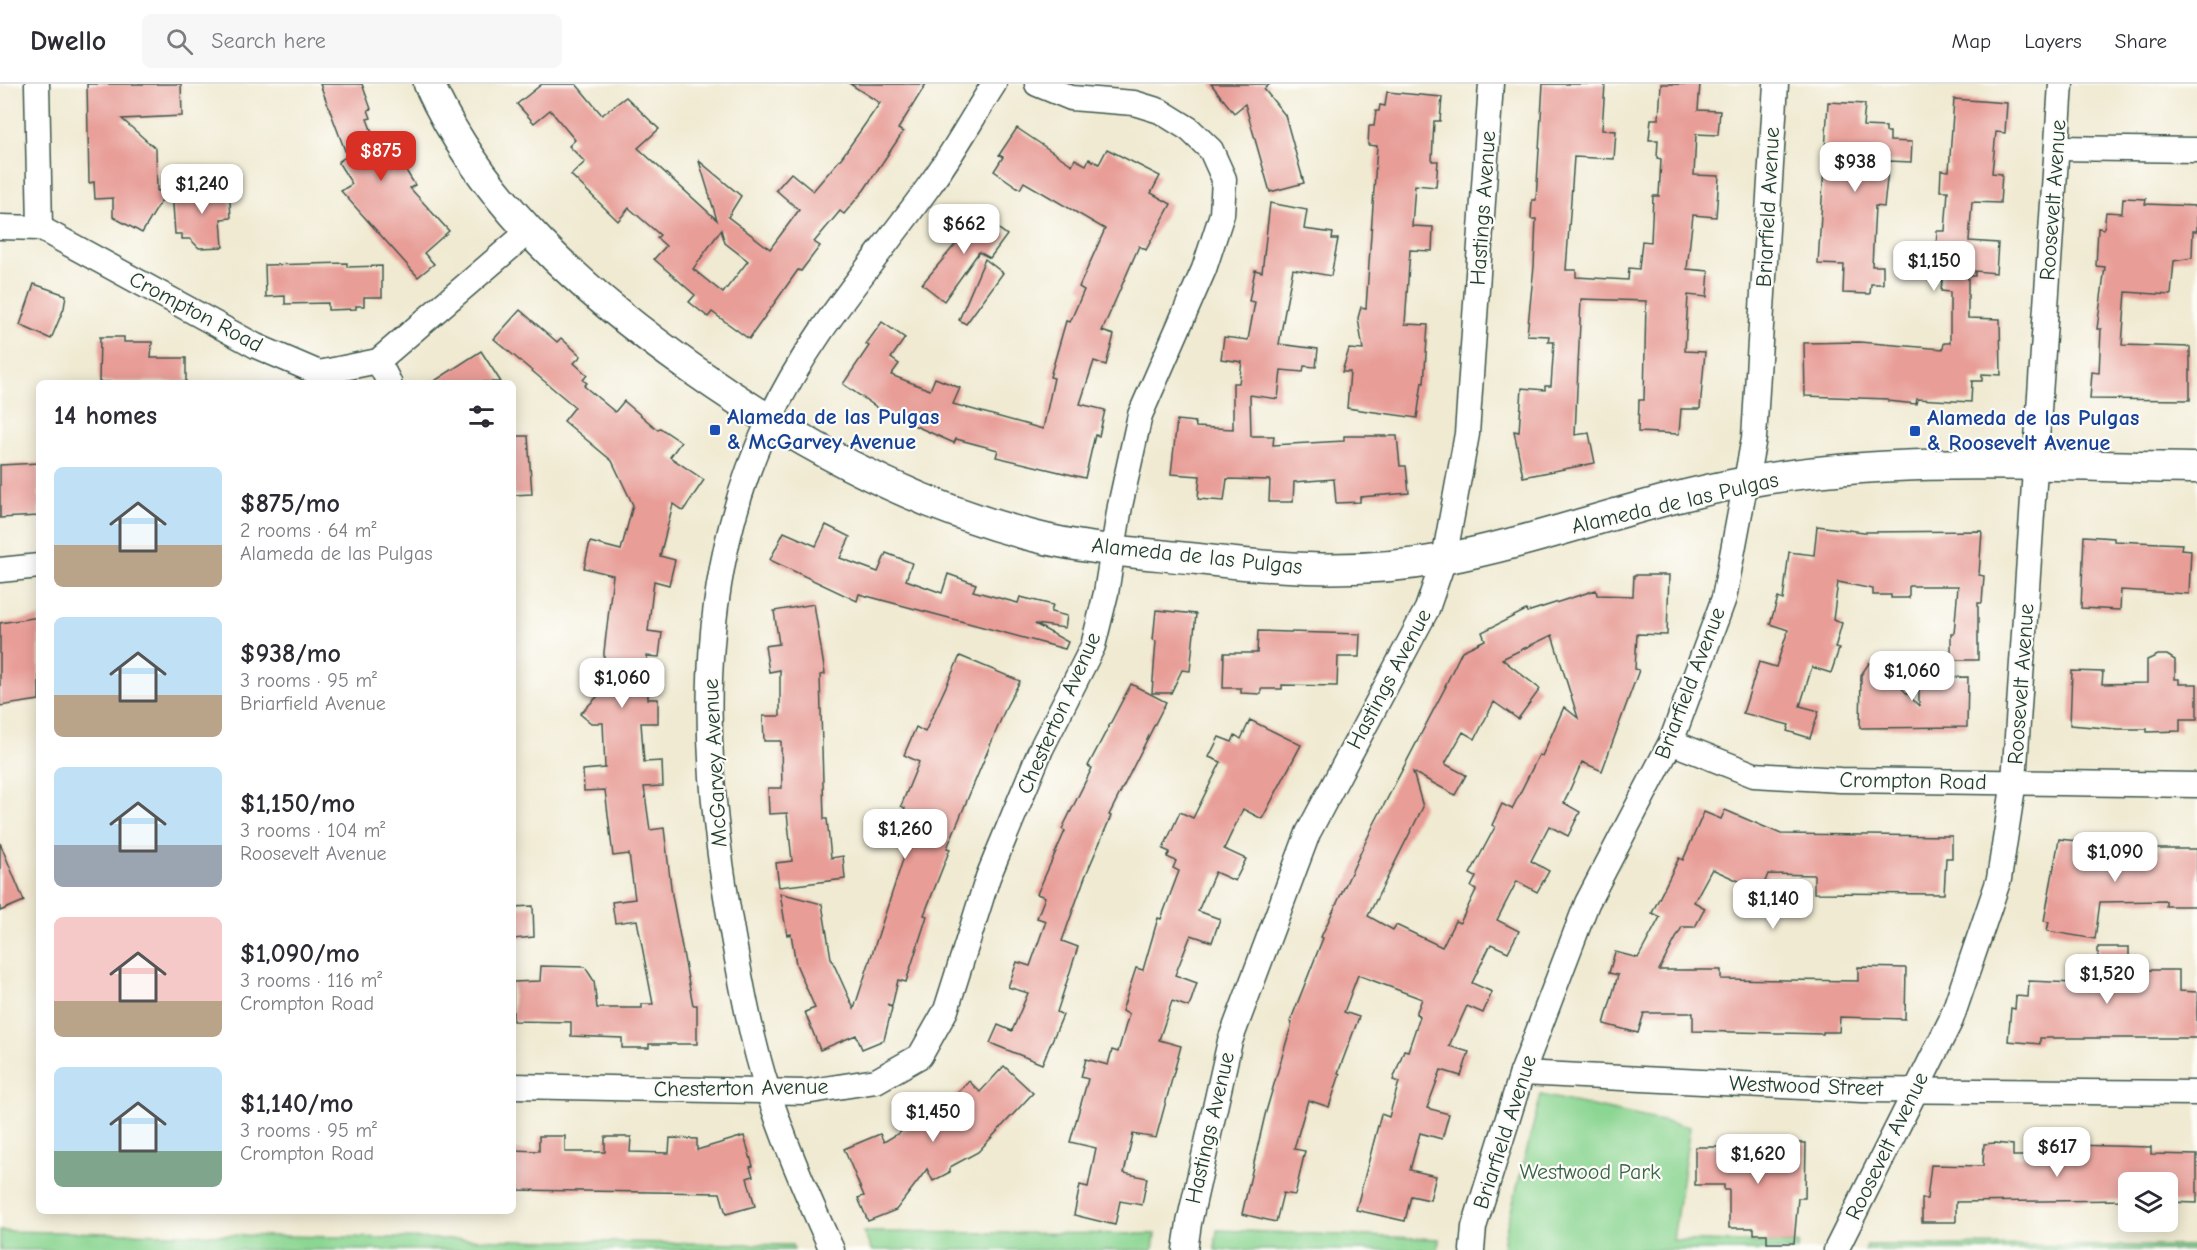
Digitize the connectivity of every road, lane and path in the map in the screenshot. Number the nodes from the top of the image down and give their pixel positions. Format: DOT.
graph roads {
  1 [pos="37,84"];
  2 [pos="429,84"];
  3 [pos="994,84"];
  4 [pos="1037,84"];
  5 [pos="1491,84"];
  6 [pos="1776,84"];
  7 [pos="2061,84"];
  8 [pos="2057,148"];
  9 [pos="2197,150"];
  10 [pos="0,227"];
  11 [pos="40,228"];
  12 [pos="530,231"];
  13 [pos="378,362"];
  14 [pos="388,380"];
  15 [pos="768,422"];
  16 [pos="2036,465"];
  17 [pos="2197,468"];
  18 [pos="1746,482"];
  19 [pos="1113,549"];
  20 [pos="1444,559"];
  21 [pos="36,566"];
  22 [pos="0,570"];
  23 [pos="1671,742"];
  24 [pos="2014,781"];
  25 [pos="2197,785"];
  26 [pos="1522,1073"];
  27 [pos="516,1086"];
  28 [pos="1915,1089"];
  29 [pos="768,1091"];
  30 [pos="2197,1093"];
  31 [pos="832,1250"];
  32 [pos="1185,1250"];
  33 [pos="1472,1250"];
  34 [pos="1836,1250"];
  1 -- 11 [label="street"];
  2 -- 12 [label="main road, Alameda de las Pulgas"];
  3 -- 15 [label="street, McGarvey Avenue"];
  4 -- 19 [label="street, Chesterton Avenue"];
  5 -- 20 [label="street, Hastings Avenue"];
  6 -- 18 [label="street, Briarfield Avenue"];
  7 -- 8 [label="street, Roosevelt Avenue"];
  8 -- 9 [label="street"];
  8 -- 16 [label="street, Roosevelt Avenue"];
  10 -- 11 [label="street, Crompton Road"];
  11 -- 13 [label="street, Crompton Road"];
  12 -- 13 [label="street"];
  12 -- 15 [label="main road, Alameda de las Pulgas"];
  13 -- 14 [label="street"];
  15 -- 19 [label="main road, Alameda de las Pulgas"];
  15 -- 29 [label="street, McGarvey Avenue"];
  16 -- 17 [label="main road, Alameda de las Pulgas"];
  16 -- 18 [label="main road, Alameda de las Pulgas"];
  16 -- 24 [label="street, Roosevelt Avenue"];
  18 -- 20 [label="main road, Alameda de las Pulgas"];
  18 -- 23 [label="street, Briarfield Avenue"];
  19 -- 20 [label="main road, Alameda de las Pulgas"];
  19 -- 29 [label="street, Chesterton Avenue"];
  20 -- 32 [label="street, Hastings Avenue"];
  21 -- 22 [label="street"];
  23 -- 24 [label="street, Crompton Road"];
  23 -- 26 [label="street, Briarfield Avenue"];
  24 -- 25 [label="street, Crompton Road"];
  24 -- 28 [label="street, Roosevelt Avenue"];
  26 -- 28 [label="street, Westwood Street"];
  26 -- 33 [label="street, Briarfield Avenue"];
  27 -- 29 [label="street, Chesterton Avenue"];
  28 -- 30 [label="street, Westwood Street"];
  28 -- 34 [label="street, Roosevelt Avenue"];
  29 -- 31 [label="street, McGarvey Avenue"];
}
